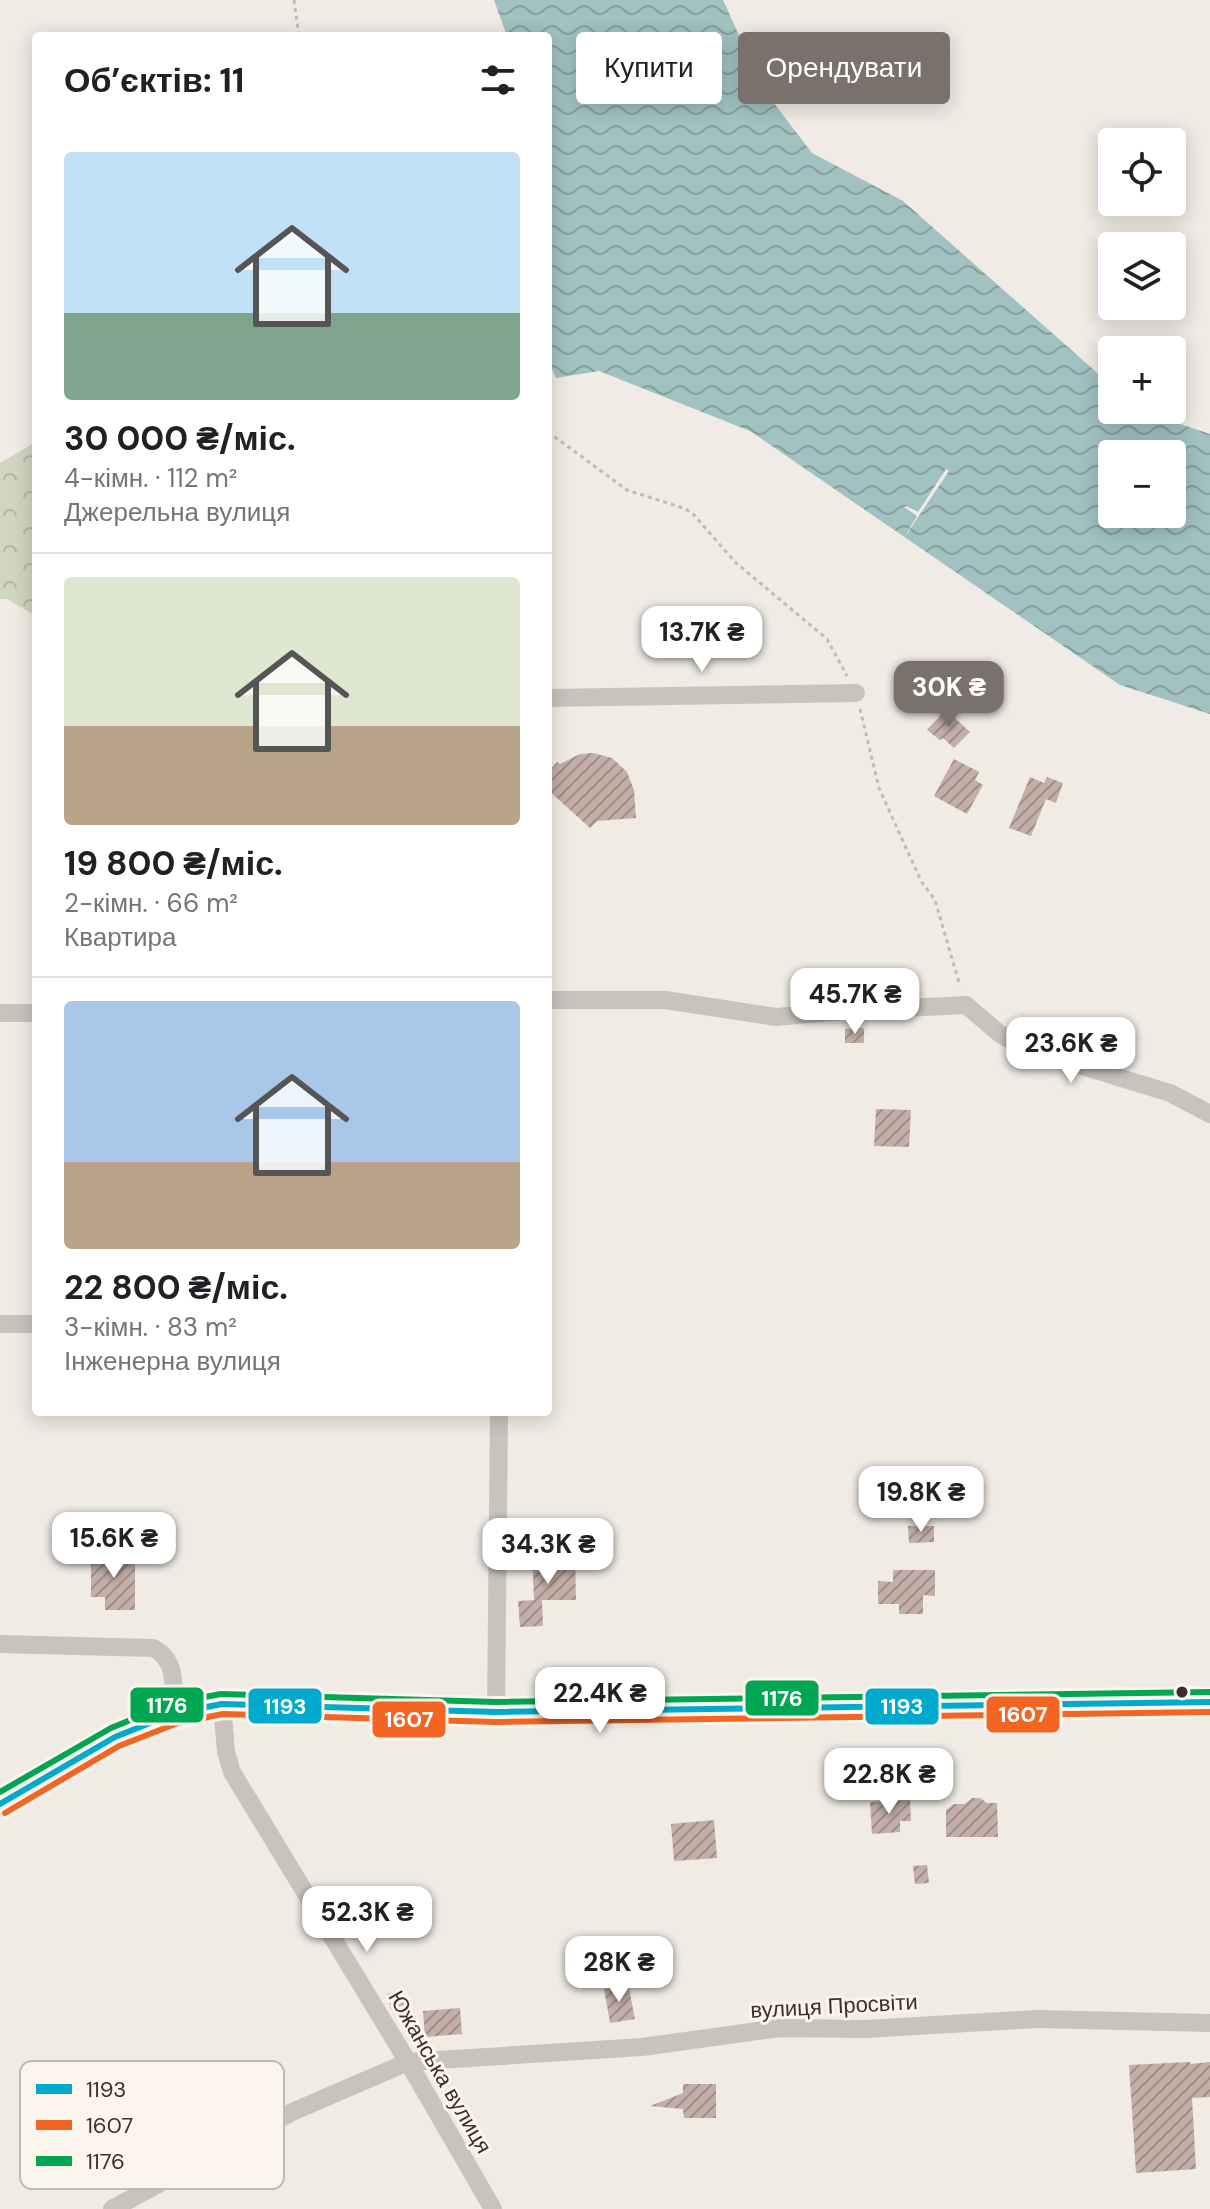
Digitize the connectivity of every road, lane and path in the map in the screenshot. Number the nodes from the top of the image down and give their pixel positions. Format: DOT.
graph roads {
  1 [pos="294,0"];
  2 [pos="298,32"];
  3 [pos="856,693"];
  4 [pos="552,698"];
  5 [pos="552,1000"];
  6 [pos="0,1013"];
  7 [pos="32,1013"];
  8 [pos="1210,1114"];
  9 [pos="0,1324"];
  10 [pos="32,1324"];
  11 [pos="499,1416"];
  12 [pos="0,1644"];
  13 [pos="1210,1702"];
  14 [pos="222,1704"];
  15 [pos="496,1712"];
  16 [pos="175,1713"];
  17 [pos="0,1804"];
  18 [pos="1210,2023"];
  19 [pos="408,2062"];
  20 [pos="284,2116"];
  21 [pos="149,2189"];
  22 [pos="112,2209"];
  23 [pos="493,2209"];
  1 -- 2 [label="path"];
  3 -- 4 [label="street"];
  5 -- 8 [label="street"];
  6 -- 7 [label="street"];
  9 -- 10 [label="street"];
  11 -- 15 [label="street"];
  12 -- 16 [label="street"];
  13 -- 15 [label="street"];
  14 -- 15 [label="street"];
  14 -- 16 [label="street"];
  14 -- 19 [label="street, Южанська вулиця"];
  16 -- 17 [label="street"];
  18 -- 19 [label="street, вулиця Просвіти"];
  19 -- 20 [label="street, вулиця Просвіти"];
  19 -- 23 [label="street, Южанська вулиця"];
  21 -- 22 [label="street, вулиця Просвіти"];
}
